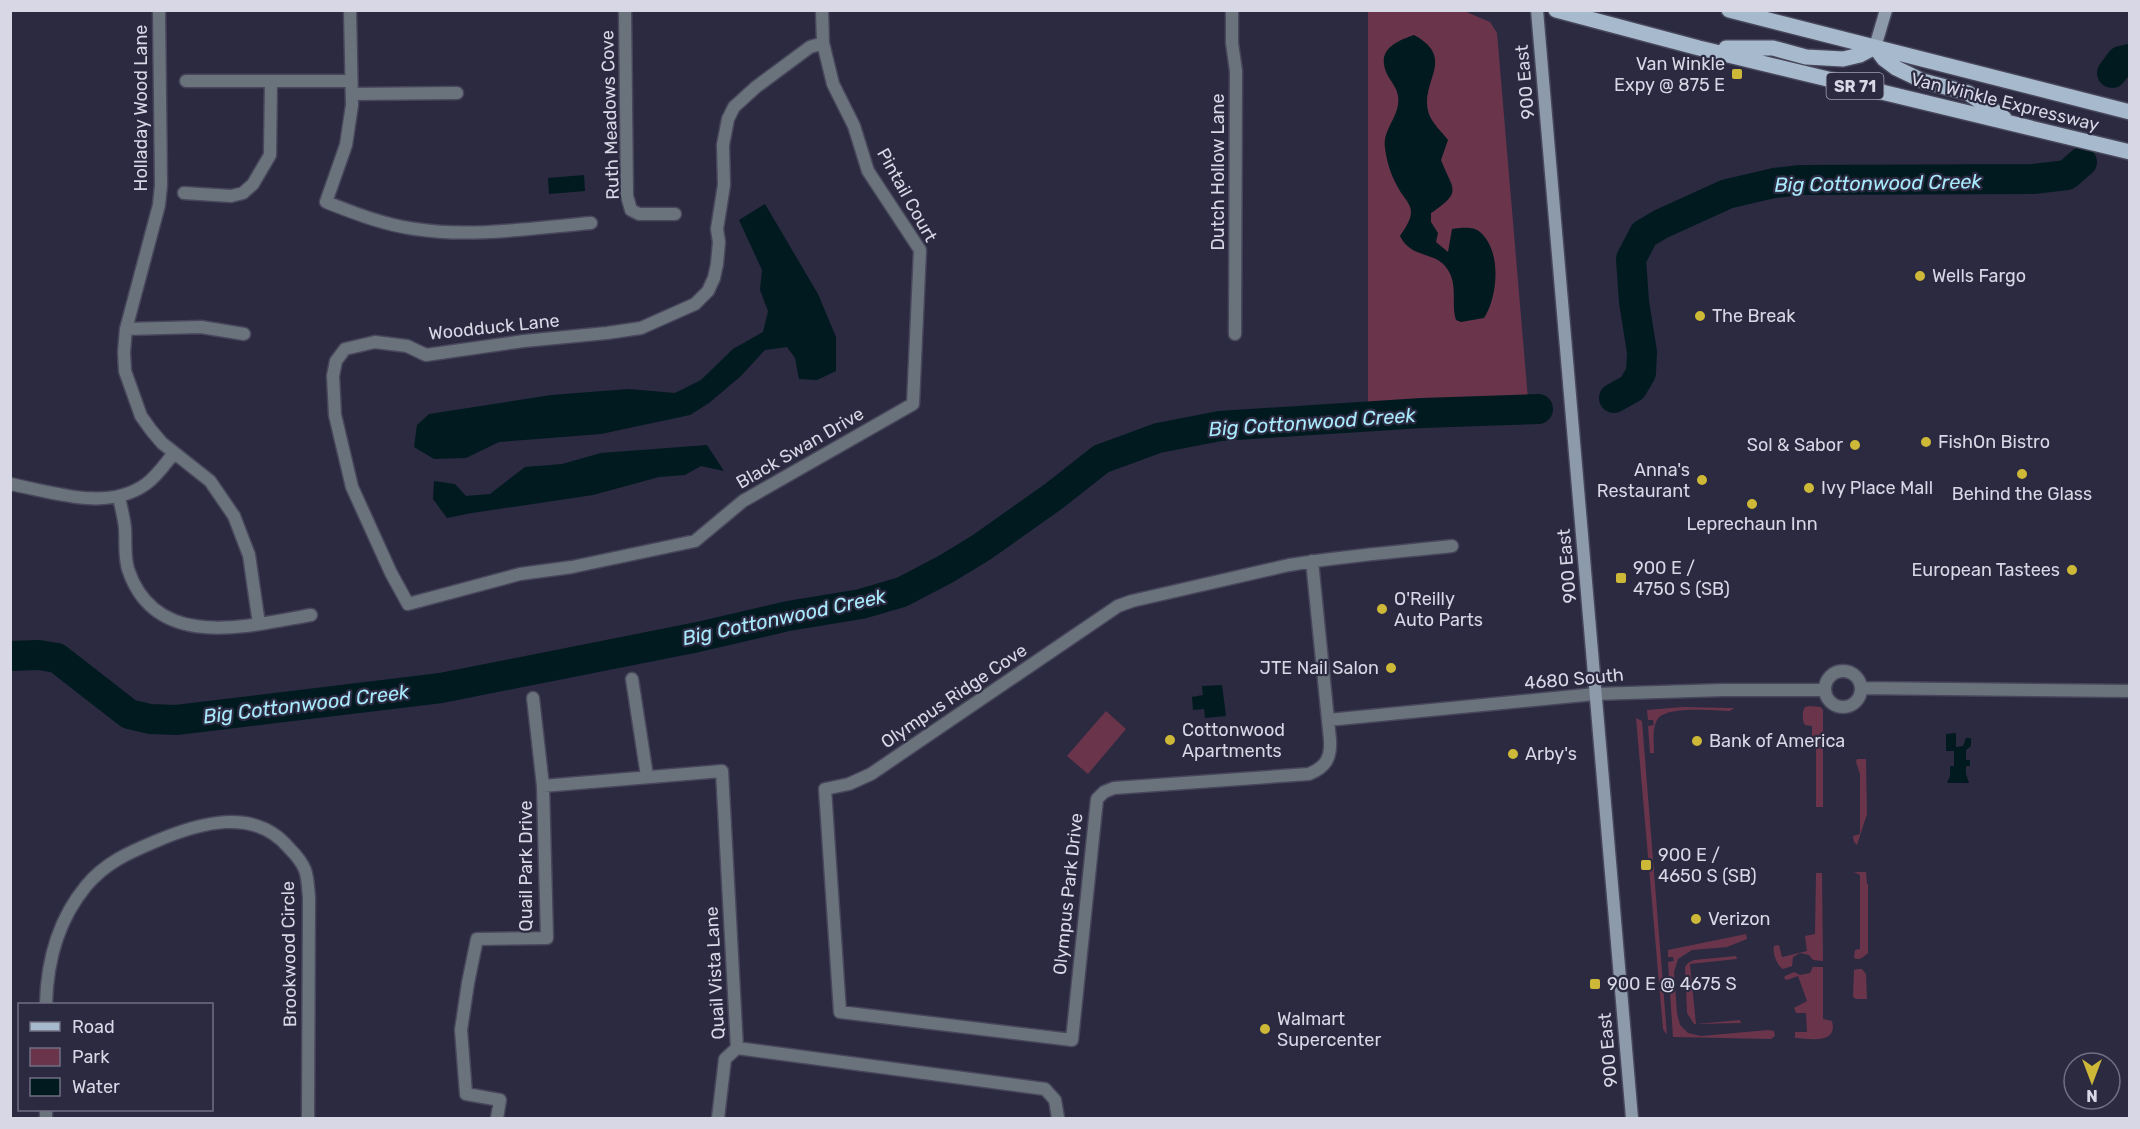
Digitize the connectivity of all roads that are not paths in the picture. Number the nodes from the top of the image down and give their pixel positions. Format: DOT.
graph roads {
  1 [pos="159,10"];
  2 [pos="350,10"];
  3 [pos="625,10"];
  4 [pos="822,10"];
  5 [pos="1232,10"];
  6 [pos="1537,10"];
  7 [pos="1556,10"];
  8 [pos="1730,10"];
  9 [pos="1886,10"];
  10 [pos="823,43"];
  11 [pos="1875,47"];
  12 [pos="1699,48"];
  13 [pos="186,81"];
  14 [pos="271,81"];
  15 [pos="351,81"];
  16 [pos="457,93"];
  17 [pos="352,94"];
  18 [pos="2130,112"];
  19 [pos="2012,123"];
  20 [pos="2130,152"];
  21 [pos="184,193"];
  22 [pos="675,214"];
  23 [pos="591,223"];
  24 [pos="126,329"];
  25 [pos="244,334"];
  26 [pos="1235,334"];
  27 [pos="913,404"];
  28 [pos="174,453"];
  29 [pos="10,484"];
  30 [pos="118,497"];
  31 [pos="709,530"];
  32 [pos="1452,546"];
  33 [pos="1312,561"];
  34 [pos="311,615"];
  35 [pos="259,624"];
  36 [pos="632,679"];
  37 [pos="1860,688"];
  38 [pos="1825,690"];
  39 [pos="2130,691"];
  40 [pos="1595,694"];
  41 [pos="533,698"];
  42 [pos="1328,720"];
  43 [pos="647,776"];
  44 [pos="543,786"];
  45 [pos="46,1003"];
  46 [pos="840,1012"];
  47 [pos="737,1048"];
  48 [pos="308,1119"];
  49 [pos="497,1119"];
  50 [pos="718,1119"];
  51 [pos="1058,1119"];
  52 [pos="1632,1119"];
  1 -- 24 [label="street, Holladay Wood Lane"];
  2 -- 15 [label="street"];
  3 -- 22 [label="street, Ruth Meadows Cove"];
  4 -- 10 [label="street, Pintail Court"];
  5 -- 26 [label="street, Dutch Hollow Lane"];
  6 -- 40 [label="main road, 900 East"];
  7 -- 12 [label="main road, Van Winkle Expressway / SR 71"];
  8 -- 11 [label="main road, Van Winkle Expressway / SR 71"];
  9 -- 11 [label="main road"];
  10 -- 27 [label="street, Pintail Court"];
  10 -- 31 [label="street, Woodduck Lane"];
  11 -- 12 [label="main road"];
  11 -- 18 [label="main road, Van Winkle Expressway / SR 71"];
  11 -- 19 [label="main road"];
  12 -- 19 [label="main road, Van Winkle Expressway / SR 71"];
  13 -- 14 [label="street"];
  14 -- 15 [label="street"];
  14 -- 21 [label="street"];
  15 -- 17 [label="street"];
  16 -- 17 [label="street"];
  17 -- 23 [label="street"];
  19 -- 20 [label="main road, Van Winkle Expressway / SR 71"];
  24 -- 25 [label="street"];
  24 -- 28 [label="street, Holladay Wood Lane"];
  27 -- 31 [label="street, Black Swan Drive"];
  28 -- 30 [label="street"];
  28 -- 35 [label="street, Holladay Wood Lane"];
  29 -- 30 [label="street"];
  30 -- 35 [label="street"];
  32 -- 33 [label="street, Olympus Ridge Cove"];
  33 -- 42 [label="street"];
  33 -- 46 [label="street, Olympus Ridge Cove"];
  34 -- 35 [label="street"];
  36 -- 43 [label="street"];
  37 -- 38 [label="street"];
  37 -- 38 [label="street"];
  37 -- 39 [label="street"];
  38 -- 40 [label="street, 4680 South"];
  40 -- 42 [label="street, 4680 South"];
  40 -- 52 [label="main road, 900 East"];
  41 -- 44 [label="street, Quail Park Drive"];
  42 -- 46 [label="street, Olympus Park Drive"];
  43 -- 44 [label="street, Quail Vista Lane"];
  43 -- 47 [label="street, Quail Vista Lane"];
  44 -- 49 [label="street, Quail Park Drive"];
  45 -- 48 [label="street, Brookwood Circle"];
  47 -- 50 [label="street"];
  47 -- 51 [label="street, Quail Vista Lane"];
}
